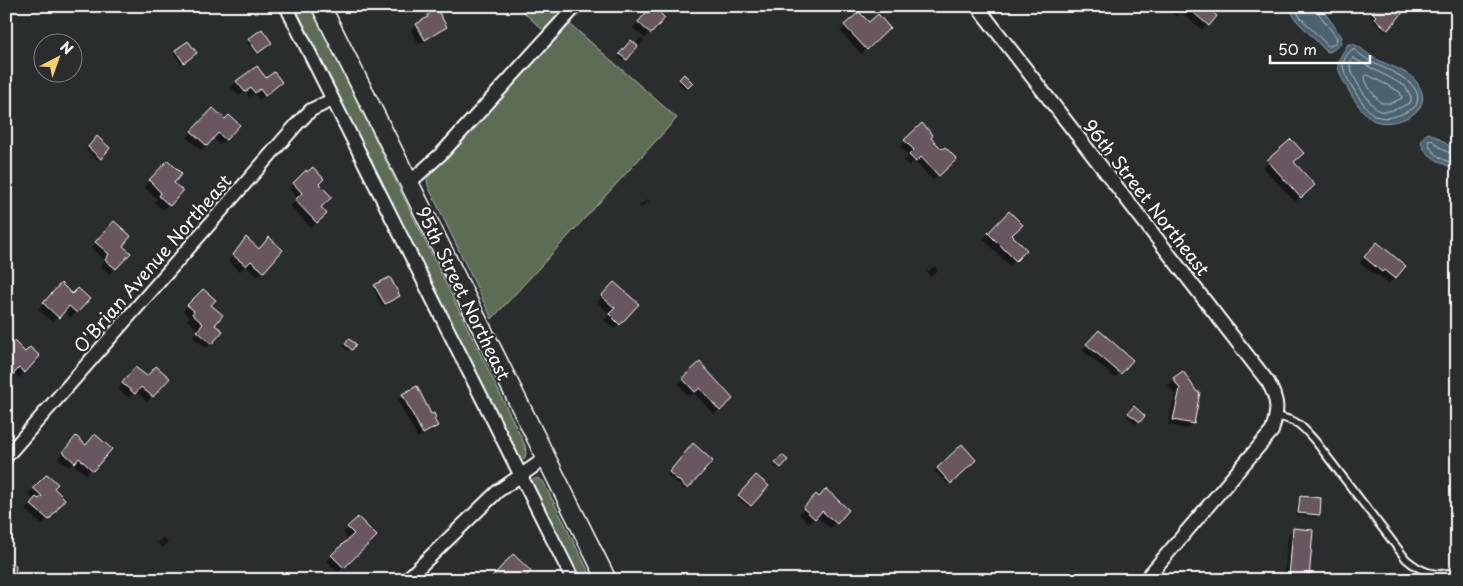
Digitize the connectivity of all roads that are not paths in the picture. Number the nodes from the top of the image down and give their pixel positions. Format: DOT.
graph roads {
  1 [pos="286,6"];
  2 [pos="322,6"];
  3 [pos="576,6"];
  4 [pos="976,6"];
  5 [pos="332,100"];
  6 [pos="409,183"];
  7 [pos="1276,416"];
  8 [pos="6,457"];
  9 [pos="546,458"];
  10 [pos="520,475"];
  11 [pos="1457,571"];
  12 [pos="406,580"];
  13 [pos="573,580"];
  14 [pos="607,580"];
  15 [pos="1145,580"];
  1 -- 5 [label="street"];
  2 -- 6 [label="main road, 95th Street Northeast"];
  3 -- 6 [label="street"];
  4 -- 7 [label="street, 96th Street Northeast"];
  5 -- 8 [label="street, O'Brian Avenue Northeast"];
  5 -- 10 [label="street"];
  6 -- 9 [label="main road, 95th Street Northeast"];
  7 -- 11 [label="lane"];
  7 -- 15 [label="street"];
  9 -- 10 [label="street"];
  9 -- 14 [label="main road, 95th Street Northeast"];
  10 -- 12 [label="street"];
  10 -- 13 [label="street"];
}
